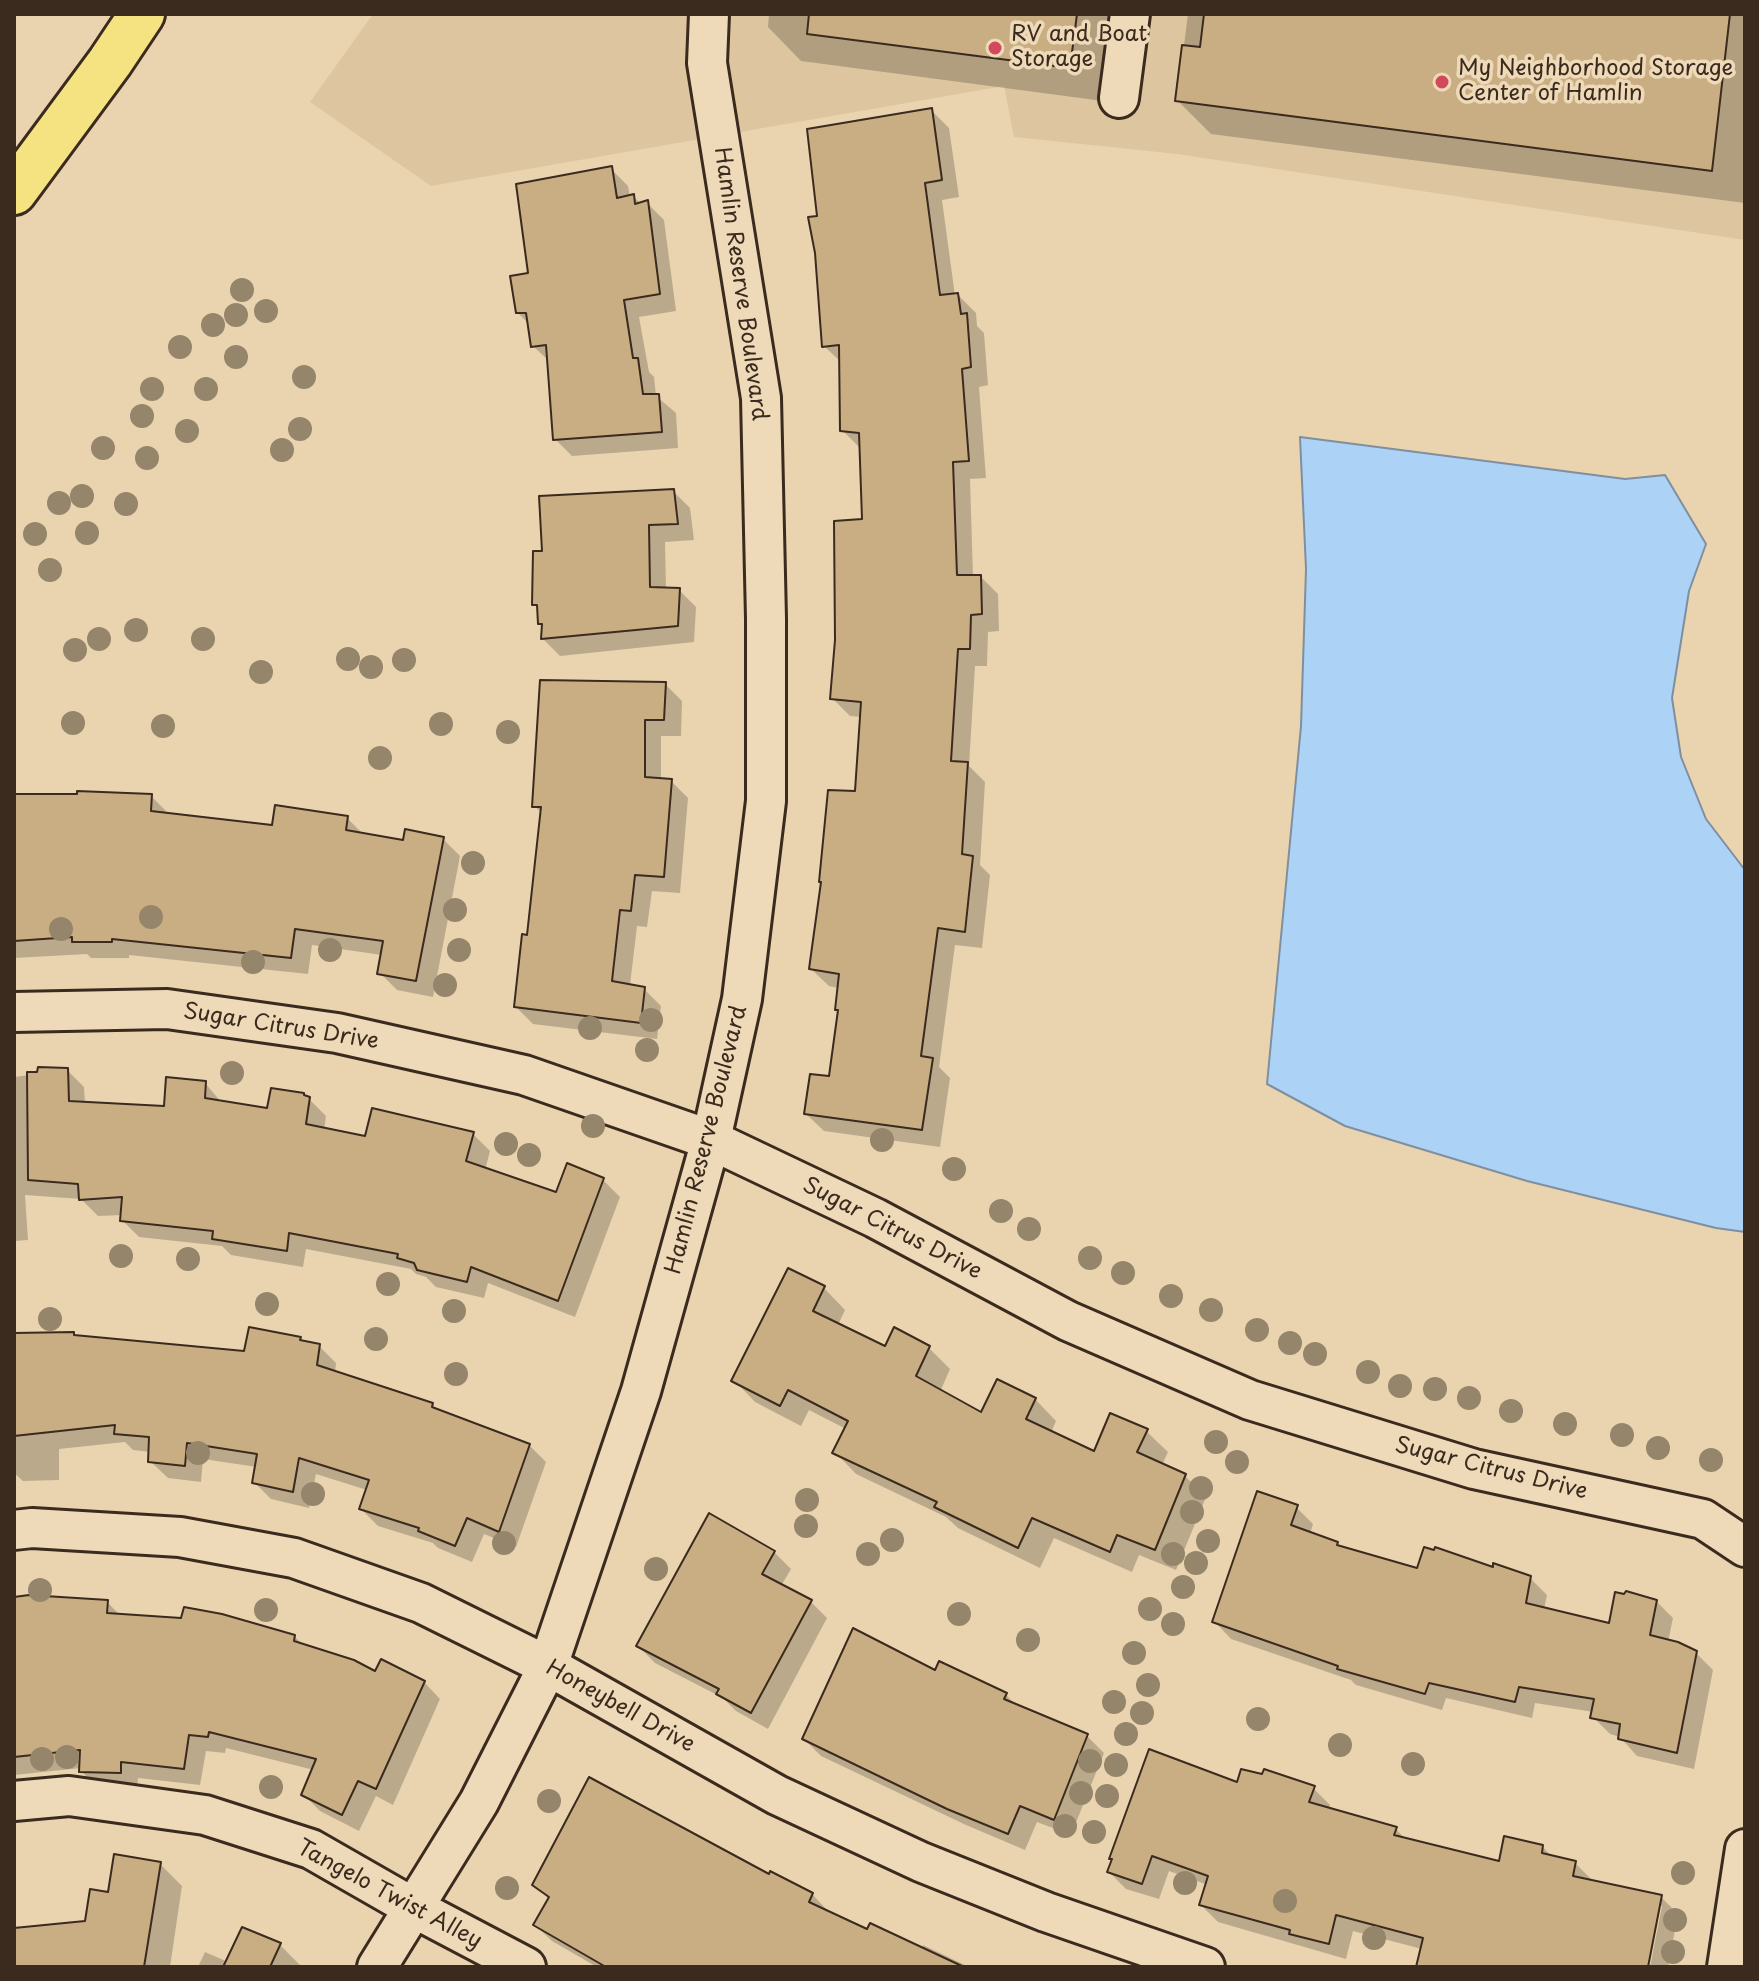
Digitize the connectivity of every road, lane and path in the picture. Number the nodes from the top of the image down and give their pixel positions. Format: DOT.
graph roads {
  1 [pos="142,14"];
  2 [pos="709,14"];
  3 [pos="1130,14"];
  4 [pos="1119,98"];
  5 [pos="14,192"];
  6 [pos="14,1012"];
  7 [pos="711,1140"];
  8 [pos="14,1530"];
  9 [pos="1745,1547"];
  10 [pos="548,1666"];
  11 [pos="14,1801"];
  12 [pos="1745,1849"];
  13 [pos="414,1908"];
  14 [pos="377,1967"];
  15 [pos="526,1967"];
  16 [pos="1205,1967"];
  17 [pos="1727,1967"];
  1 -- 5 [label="highway"];
  2 -- 7 [label="street, Hamlin Reserve Boulevard"];
  3 -- 4 [label="street"];
  6 -- 7 [label="street, Sugar Citrus Drive"];
  7 -- 9 [label="street, Sugar Citrus Drive"];
  7 -- 10 [label="street, Hamlin Reserve Boulevard"];
  8 -- 10 [label="street, Honeybell Drive"];
  10 -- 13 [label="street, Hamlin Reserve Boulevard"];
  10 -- 16 [label="street, Honeybell Drive"];
  11 -- 13 [label="street, Tangelo Twist Alley"];
  12 -- 17 [label="street"];
  13 -- 14 [label="street, Hamlin Reserve Boulevard"];
  13 -- 15 [label="street, Tangelo Twist Alley"];
}
